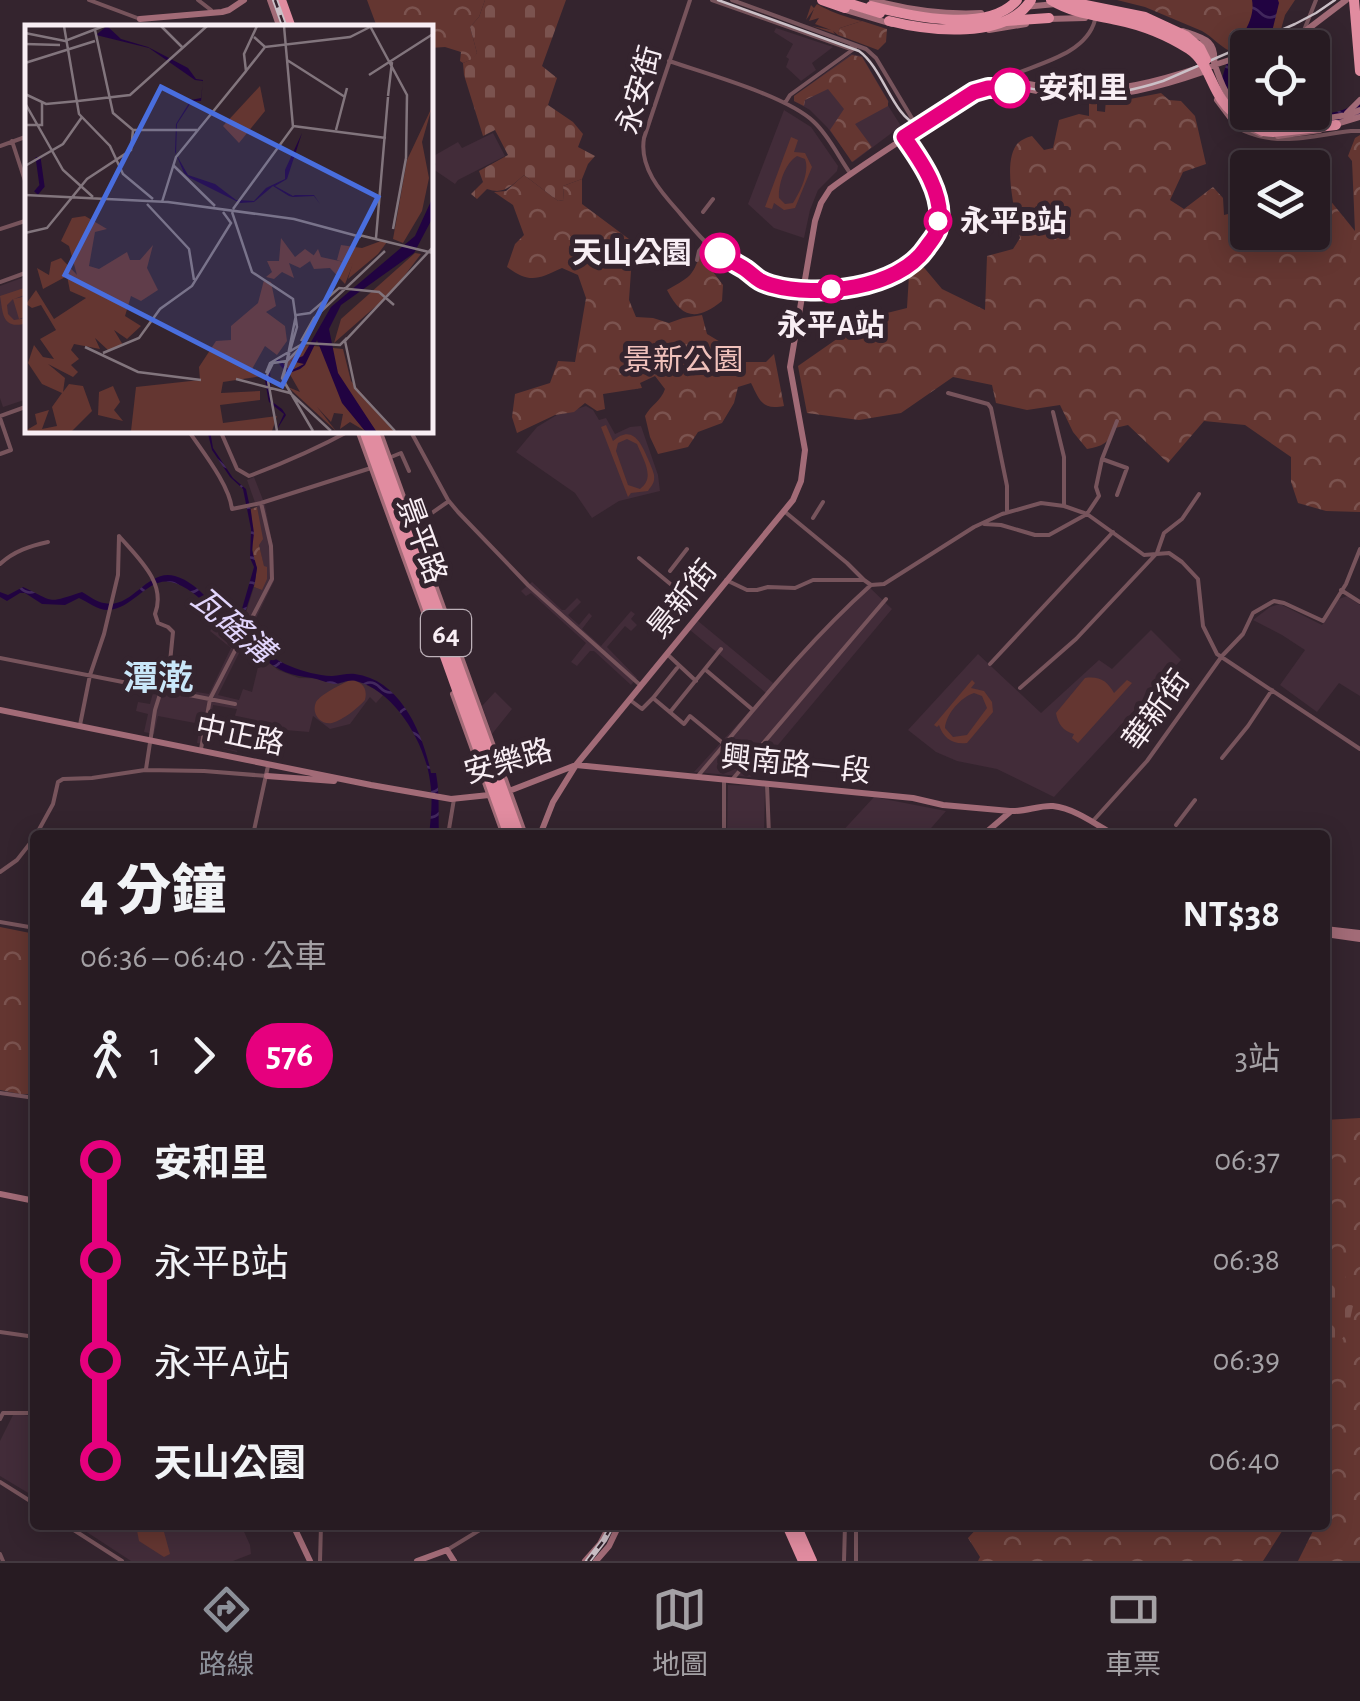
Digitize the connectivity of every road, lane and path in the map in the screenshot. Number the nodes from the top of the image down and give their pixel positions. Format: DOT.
graph roads {
  1 [pos="89,0"];
  2 [pos="198,0"];
  3 [pos="244,0"];
  4 [pos="270,0"];
  5 [pos="283,0"];
  6 [pos="690,0"];
  7 [pos="712,0"];
  8 [pos="732,0"];
  9 [pos="820,0"];
  10 [pos="838,0"];
  11 [pos="851,0"];
  12 [pos="1017,0"];
  13 [pos="1032,0"];
  14 [pos="1316,0"];
  15 [pos="1346,0"];
  16 [pos="1354,0"];
  17 [pos="872,3"];
  18 [pos="1063,4"];
  19 [pos="216,12"];
  20 [pos="1052,18"];
  21 [pos="1096,18"];
  22 [pos="140,19"];
  23 [pos="279,25"];
  24 [pos="292,25"];
  25 [pos="1305,30"];
  26 [pos="1307,30"];
  27 [pos="1178,33"];
  28 [pos="858,46"];
  29 [pos="1206,46"];
  30 [pos="1230,60"];
  31 [pos="669,61"];
  32 [pos="1209,67"];
  33 [pos="1360,71"];
  34 [pos="1220,78"];
  35 [pos="1208,83"];
  36 [pos="1006,85"];
  37 [pos="1360,100"];
  38 [pos="784,104"];
  39 [pos="1230,110"];
  40 [pos="1360,110"];
  41 [pos="1360,117"];
  42 [pos="1230,118"];
  43 [pos="1338,123"];
  44 [pos="1330,124"];
  45 [pos="918,128"];
  46 [pos="1261,130"];
  47 [pos="1288,130"];
  48 [pos="1360,132"];
  49 [pos="25,137"];
  50 [pos="904,137"];
  51 [pos="9,142"];
  52 [pos="0,146"];
  53 [pos="850,174"];
  54 [pos="25,175"];
  55 [pos="714,199"];
  56 [pos="704,212"];
  57 [pos="25,221"];
  58 [pos="0,229"];
  59 [pos="706,242"];
  60 [pos="696,260"];
  61 [pos="25,273"];
  62 [pos="0,282"];
  63 [pos="803,289"];
  64 [pos="948,394"];
  65 [pos="25,407"];
  66 [pos="1053,412"];
  67 [pos="0,417"];
  68 [pos="1117,421"];
  69 [pos="189,432"];
  70 [pos="221,432"];
  71 [pos="353,432"];
  72 [pos="359,432"];
  73 [pos="359,432"];
  74 [pos="379,432"];
  75 [pos="379,432"];
  76 [pos="411,432"];
  77 [pos="0,454"];
  78 [pos="1102,459"];
  79 [pos="390,460"];
  80 [pos="372,468"];
  81 [pos="409,471"];
  82 [pos="1199,494"];
  83 [pos="1117,495"];
  84 [pos="449,501"];
  85 [pos="822,502"];
  86 [pos="261,503"];
  87 [pos="1064,506"];
  88 [pos="784,512"];
  89 [pos="1007,512"];
  90 [pos="1087,514"];
  91 [pos="813,518"];
  92 [pos="982,524"];
  93 [pos="414,525"];
  94 [pos="1112,532"];
  95 [pos="48,542"];
  96 [pos="688,549"];
  97 [pos="1360,549"];
  98 [pos="1157,552"];
  99 [pos="639,558"];
  100 [pos="0,564"];
  101 [pos="670,571"];
  102 [pos="726,580"];
  103 [pos="864,580"];
  104 [pos="872,586"];
  105 [pos="1341,590"];
  106 [pos="680,592"];
  107 [pos="886,599"];
  108 [pos="1360,602"];
  109 [pos="721,649"];
  110 [pos="667,654"];
  111 [pos="1222,656"];
  112 [pos="0,658"];
  113 [pos="990,664"];
  114 [pos="677,668"];
  115 [pos="706,670"];
  116 [pos="90,676"];
  117 [pos="696,681"];
  118 [pos="641,686"];
  119 [pos="1020,688"];
  120 [pos="161,690"];
  121 [pos="1272,690"];
  122 [pos="653,698"];
  123 [pos="210,699"];
  124 [pos="630,700"];
  125 [pos="235,704"];
  126 [pos="0,710"];
  127 [pos="753,710"];
  128 [pos="670,712"];
  129 [pos="80,725"];
  130 [pos="1360,736"];
  131 [pos="149,739"];
  132 [pos="724,744"];
  133 [pos="1357,747"];
  134 [pos="201,749"];
  135 [pos="1222,758"];
  136 [pos="268,763"];
  137 [pos="576,765"];
  138 [pos="146,770"];
  139 [pos="267,776"];
  140 [pos="697,777"];
  141 [pos="727,780"];
  142 [pos="350,781"];
  143 [pos="767,783"];
  144 [pos="509,790"];
  145 [pos="490,796"];
  146 [pos="452,799"];
  147 [pos="1195,800"];
  148 [pos="1010,811"];
  149 [pos="1092,822"];
  150 [pos="1176,825"];
  151 [pos="38,830"];
  152 [pos="254,830"];
  153 [pos="449,830"];
  154 [pos="504,830"];
  155 [pos="504,830"];
  156 [pos="520,830"];
  157 [pos="521,830"];
  158 [pos="542,830"];
  159 [pos="724,830"];
  160 [pos="769,830"];
  161 [pos="989,830"];
  162 [pos="1106,830"];
  163 [pos="30,843"];
  164 [pos="0,872"];
  165 [pos="0,922"];
  166 [pos="30,927"];
  167 [pos="1330,932"];
  168 [pos="1360,936"];
  169 [pos="0,1093"];
  170 [pos="30,1097"];
  171 [pos="0,1194"];
  172 [pos="30,1201"];
  173 [pos="0,1332"];
  174 [pos="30,1336"];
  175 [pos="30,1413"];
  176 [pos="1,1416"];
  177 [pos="0,1482"];
  178 [pos="30,1501"];
  179 [pos="74,1530"];
  180 [pos="295,1530"];
  181 [pos="321,1530"];
  182 [pos="480,1530"];
  183 [pos="607,1530"];
  184 [pos="617,1530"];
  185 [pos="794,1530"];
  186 [pos="845,1530"];
  187 [pos="856,1530"];
  188 [pos="447,1550"];
  189 [pos="0,1554"];
  190 [pos="4,1561"];
  191 [pos="122,1561"];
  192 [pos="310,1561"];
  193 [pos="320,1561"];
  194 [pos="418,1561"];
  195 [pos="454,1561"];
  196 [pos="585,1561"];
  197 [pos="596,1561"];
  198 [pos="807,1561"];
  199 [pos="844,1561"];
  200 [pos="856,1561"];
  1 -- 22 [label="street"];
  2 -- 19 [label="street"];
  3 -- 19 [label="main road"];
  4 -- 23 [label="main road"];
  5 -- 24 [label="highway"];
  6 -- 31 [label="street, 永安街"];
  7 -- 28 [label="street"];
  8 -- 28 [label="street"];
  9 -- 13 [label="highway, bridge"];
  9 -- 20 [label="main road"];
  10 -- 20 [label="highway"];
  11 -- 17 [label="highway"];
  12 -- 17 [label="highway, bridge"];
  14 -- 25 [label="street"];
  15 -- 26 [label="main road"];
  16 -- 33 [label="highway"];
  17 -- 18 [label="main road"];
  18 -- 20 [label="main road"];
  18 -- 27 [label="highway, bridge"];
  18 -- 27 [label="main road"];
  18 -- 39 [label="highway, bridge"];
  19 -- 22 [label="main road"];
  20 -- 21 [label="main road"];
  21 -- 32 [label="main road"];
  21 -- 36 [label="street"];
  27 -- 29 [label="highway"];
  27 -- 32 [label="highway"];
  28 -- 38 [label="street"];
  28 -- 45 [label="street"];
  29 -- 32 [label="main road"];
  30 -- 32 [label="main road"];
  31 -- 38 [label="street"];
  31 -- 59 [label="street, 永安街"];
  32 -- 34 [label="main road"];
  32 -- 35 [label="main road"];
  32 -- 36 [label="main road"];
  34 -- 35 [label="main road"];
  34 -- 43 [label="main road"];
  35 -- 42 [label="main road"];
  36 -- 45 [label="main road, 景新街"];
  37 -- 43 [label="main road"];
  38 -- 53 [label="street"];
  40 -- 43 [label="main road"];
  41 -- 43 [label="main road"];
  43 -- 44 [label="highway"];
  43 -- 48 [label="street"];
  45 -- 50 [label="main road, 景新街"];
  46 -- 47 [label="highway"];
  49 -- 51 [label="street"];
  50 -- 53 [label="main road, 景新街"];
  50 -- 63 [label="street, 永安街"];
  51 -- 52 [label="street"];
  51 -- 54 [label="street"];
  53 -- 63 [label="main road, 景新街"];
  55 -- 56 [label="street"];
  57 -- 58 [label="street"];
  59 -- 60 [label="street"];
  59 -- 63 [label="street, 永安街"];
  61 -- 62 [label="street"];
  63 -- 88 [label="main road, 景新街"];
  64 -- 89 [label="street"];
  65 -- 67 [label="street"];
  66 -- 87 [label="street"];
  67 -- 77 [label="street"];
  68 -- 78 [label="street"];
  69 -- 86 [label="street"];
  70 -- 71 [label="street"];
  72 -- 80 [label="main road, 景平路"];
  73 -- 154 [label="highway, 64, bridge"];
  74 -- 79 [label="main road, 景平路"];
  75 -- 156 [label="highway, 64, bridge"];
  76 -- 84 [label="street"];
  78 -- 83 [label="street"];
  78 -- 90 [label="street"];
  79 -- 80 [label="street"];
  79 -- 81 [label="street"];
  79 -- 93 [label="main road, 景平路"];
  80 -- 86 [label="street"];
  80 -- 145 [label="main road, 景平路"];
  82 -- 98 [label="street"];
  84 -- 93 [label="street"];
  84 -- 118 [label="street"];
  85 -- 91 [label="street"];
  86 -- 123 [label="street"];
  87 -- 89 [label="street"];
  87 -- 90 [label="street"];
  88 -- 102 [label="main road, 景新街"];
  88 -- 103 [label="street"];
  89 -- 92 [label="street"];
  90 -- 92 [label="street"];
  90 -- 94 [label="street"];
  92 -- 104 [label="street"];
  93 -- 144 [label="main road, 景平路"];
  94 -- 98 [label="street"];
  94 -- 113 [label="street"];
  95 -- 100 [label="street"];
  96 -- 101 [label="street"];
  97 -- 105 [label="street"];
  98 -- 111 [label="street"];
  98 -- 119 [label="street"];
  99 -- 106 [label="street"];
  102 -- 103 [label="street"];
  102 -- 110 [label="main road, 景新街"];
  103 -- 104 [label="street"];
  104 -- 127 [label="street"];
  105 -- 108 [label="street"];
  105 -- 111 [label="street"];
  107 -- 141 [label="street"];
  109 -- 115 [label="street"];
  110 -- 117 [label="street"];
  110 -- 118 [label="main road, 景新街"];
  111 -- 121 [label="street, 華新街"];
  111 -- 149 [label="street, 華新街"];
  112 -- 116 [label="street"];
  114 -- 122 [label="street"];
  115 -- 117 [label="street"];
  115 -- 127 [label="street"];
  116 -- 120 [label="street"];
  116 -- 120 [label="street"];
  116 -- 129 [label="street"];
  117 -- 128 [label="street"];
  118 -- 124 [label="main road, 景新街"];
  120 -- 123 [label="street"];
  120 -- 131 [label="street"];
  121 -- 133 [label="street, 華新街"];
  121 -- 135 [label="street"];
  122 -- 124 [label="street"];
  122 -- 128 [label="street"];
  123 -- 125 [label="street"];
  123 -- 134 [label="street"];
  124 -- 137 [label="main road, 景新街"];
  126 -- 129 [label="main road, 中正路"];
  127 -- 132 [label="street"];
  128 -- 132 [label="street"];
  129 -- 131 [label="main road, 中正路"];
  130 -- 133 [label="street"];
  131 -- 134 [label="main road, 中正路"];
  131 -- 138 [label="street"];
  132 -- 140 [label="street"];
  134 -- 136 [label="main road, 中正路"];
  136 -- 139 [label="street"];
  136 -- 142 [label="main road, 中正路"];
  137 -- 140 [label="main road, 興南路一段"];
  137 -- 144 [label="main road, 安樂路"];
  137 -- 158 [label="main road, 景新街"];
  138 -- 139 [label="street"];
  138 -- 151 [label="street"];
  139 -- 142 [label="main road"];
  139 -- 152 [label="street"];
  140 -- 141 [label="main road, 興南路一段"];
  141 -- 143 [label="main road, 興南路一段"];
  141 -- 159 [label="street"];
  142 -- 146 [label="main road, 安樂路"];
  143 -- 148 [label="main road, 興南路一段"];
  143 -- 160 [label="street"];
  144 -- 145 [label="main road, 安樂路"];
  144 -- 157 [label="main road, 景平路"];
  145 -- 146 [label="main road, 安樂路"];
  145 -- 155 [label="main road, 景平路"];
  146 -- 153 [label="street"];
  147 -- 150 [label="street"];
  148 -- 149 [label="main road, 興南路一段"];
  148 -- 161 [label="main road"];
  149 -- 162 [label="main road, 興南路一段"];
  163 -- 164 [label="street"];
  165 -- 166 [label="street"];
  167 -- 168 [label="main road"];
  169 -- 170 [label="street"];
  171 -- 172 [label="main road"];
  173 -- 174 [label="street"];
  175 -- 176 [label="street"];
  177 -- 178 [label="street"];
  179 -- 191 [label="street"];
  180 -- 192 [label="main road"];
  181 -- 193 [label="street"];
  182 -- 188 [label="street"];
  183 -- 196 [label="main road"];
  184 -- 197 [label="main road"];
  185 -- 198 [label="highway, bridge"];
  186 -- 199 [label="street"];
  187 -- 200 [label="street"];
  188 -- 194 [label="main road"];
  188 -- 195 [label="main road"];
  189 -- 190 [label="street"];
}
